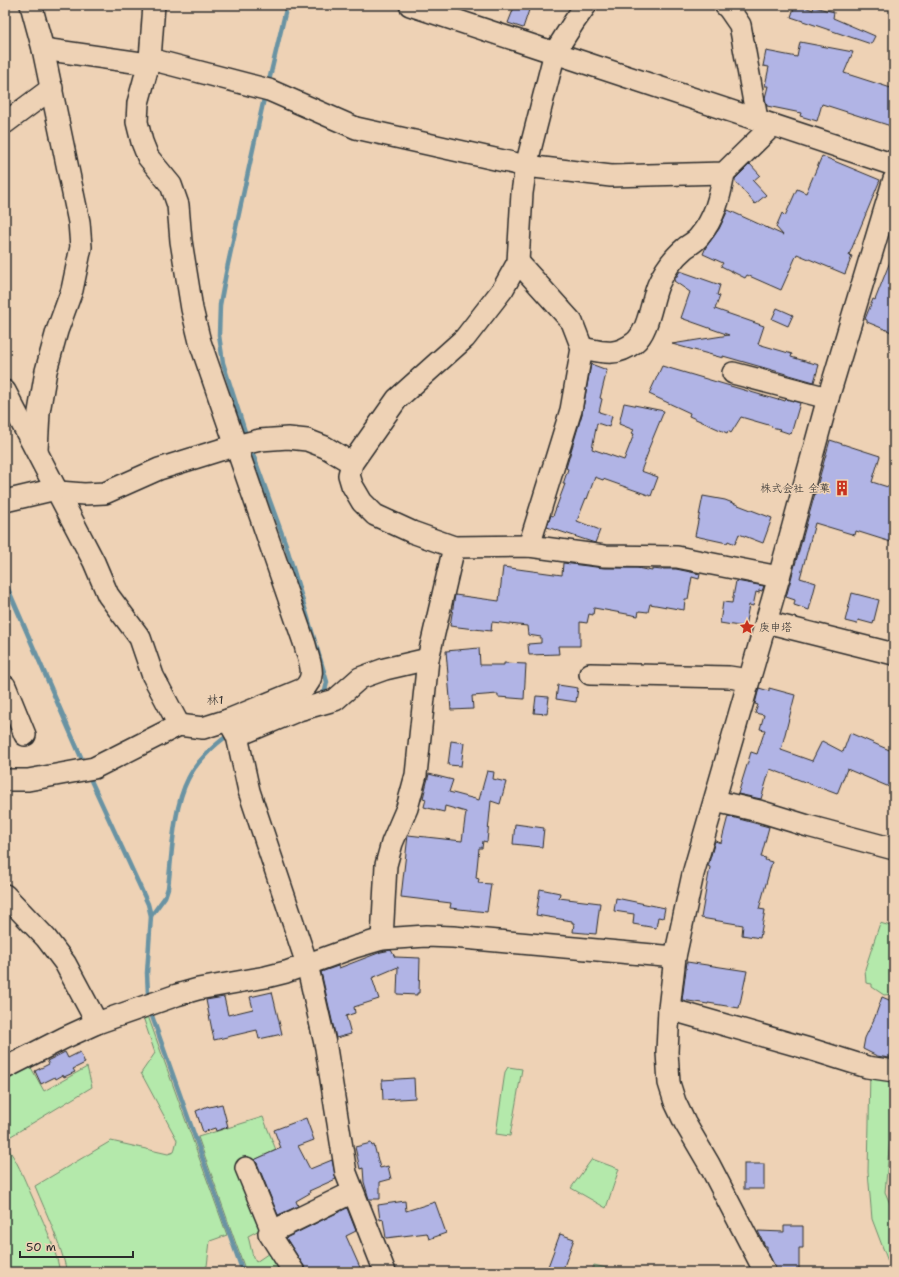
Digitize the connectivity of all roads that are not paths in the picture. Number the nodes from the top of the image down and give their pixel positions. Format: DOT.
graph roads {
  1 [pos="31,5"];
  2 [pos="154,5"];
  3 [pos="410,5"];
  4 [pos="586,5"];
  5 [pos="725,5"];
  6 [pos="44,49"];
  7 [pos="555,52"];
  8 [pos="149,62"];
  9 [pos="52,88"];
  10 [pos="765,122"];
  11 [pos="5,123"];
  12 [pos="894,165"];
  13 [pos="526,166"];
  14 [pos="724,173"];
  15 [pos="894,179"];
  16 [pos="518,262"];
  17 [pos="582,348"];
  18 [pos="733,373"];
  19 [pos="5,391"];
  20 [pos="828,398"];
  21 [pos="236,446"];
  22 [pos="37,450"];
  23 [pos="352,463"];
  24 [pos="57,490"];
  25 [pos="5,501"];
  26 [pos="529,546"];
  27 [pos="454,547"];
  28 [pos="778,577"];
  29 [pos="766,622"];
  30 [pos="894,654"];
  31 [pos="428,659"];
  32 [pos="590,674"];
  33 [pos="749,680"];
  34 [pos="7,694"];
  35 [pos="179,725"];
  36 [pos="232,728"];
  37 [pos="25,735"];
  38 [pos="5,780"];
  39 [pos="715,801"];
  40 [pos="894,849"];
  41 [pos="5,894"];
  42 [pos="382,939"];
  43 [pos="675,957"];
  44 [pos="307,964"];
  45 [pos="669,1009"];
  46 [pos="97,1023"];
  47 [pos="5,1068"];
  48 [pos="894,1071"];
  49 [pos="246,1168"];
  50 [pos="353,1192"];
  51 [pos="272,1231"];
  52 [pos="294,1272"];
  53 [pos="385,1272"];
  54 [pos="765,1272"];
  1 -- 6 [label="street"];
  2 -- 8 [label="street"];
  3 -- 7 [label="street"];
  4 -- 7 [label="street"];
  5 -- 10 [label="street"];
  6 -- 8 [label="street"];
  6 -- 9 [label="street"];
  7 -- 10 [label="street"];
  7 -- 13 [label="street"];
  8 -- 13 [label="street"];
  8 -- 21 [label="street"];
  9 -- 11 [label="street"];
  9 -- 22 [label="street"];
  10 -- 12 [label="street"];
  10 -- 14 [label="street"];
  13 -- 14 [label="street"];
  13 -- 16 [label="street"];
  14 -- 17 [label="street"];
  15 -- 20 [label="street"];
  16 -- 17 [label="street"];
  16 -- 23 [label="street"];
  17 -- 26 [label="street"];
  18 -- 20 [label="street"];
  19 -- 22 [label="street"];
  20 -- 28 [label="street"];
  21 -- 23 [label="street"];
  21 -- 24 [label="street"];
  21 -- 36 [label="street"];
  22 -- 24 [label="street"];
  23 -- 27 [label="street"];
  24 -- 25 [label="street"];
  24 -- 35 [label="street"];
  26 -- 27 [label="street"];
  26 -- 28 [label="street"];
  27 -- 31 [label="street"];
  28 -- 29 [label="street"];
  29 -- 30 [label="street"];
  29 -- 33 [label="street"];
  31 -- 36 [label="street"];
  31 -- 42 [label="street"];
  32 -- 33 [label="street"];
  33 -- 39 [label="street"];
  34 -- 37 [label="street"];
  35 -- 36 [label="street"];
  35 -- 38 [label="street"];
  36 -- 44 [label="street"];
  39 -- 40 [label="street"];
  39 -- 43 [label="street"];
  41 -- 46 [label="street"];
  42 -- 43 [label="street"];
  42 -- 44 [label="street"];
  43 -- 45 [label="street"];
  44 -- 46 [label="street"];
  44 -- 50 [label="street"];
  45 -- 48 [label="street"];
  45 -- 54 [label="street"];
  46 -- 47 [label="street"];
  49 -- 51 [label="street"];
  50 -- 51 [label="street"];
  50 -- 53 [label="street"];
  51 -- 52 [label="street"];
}
